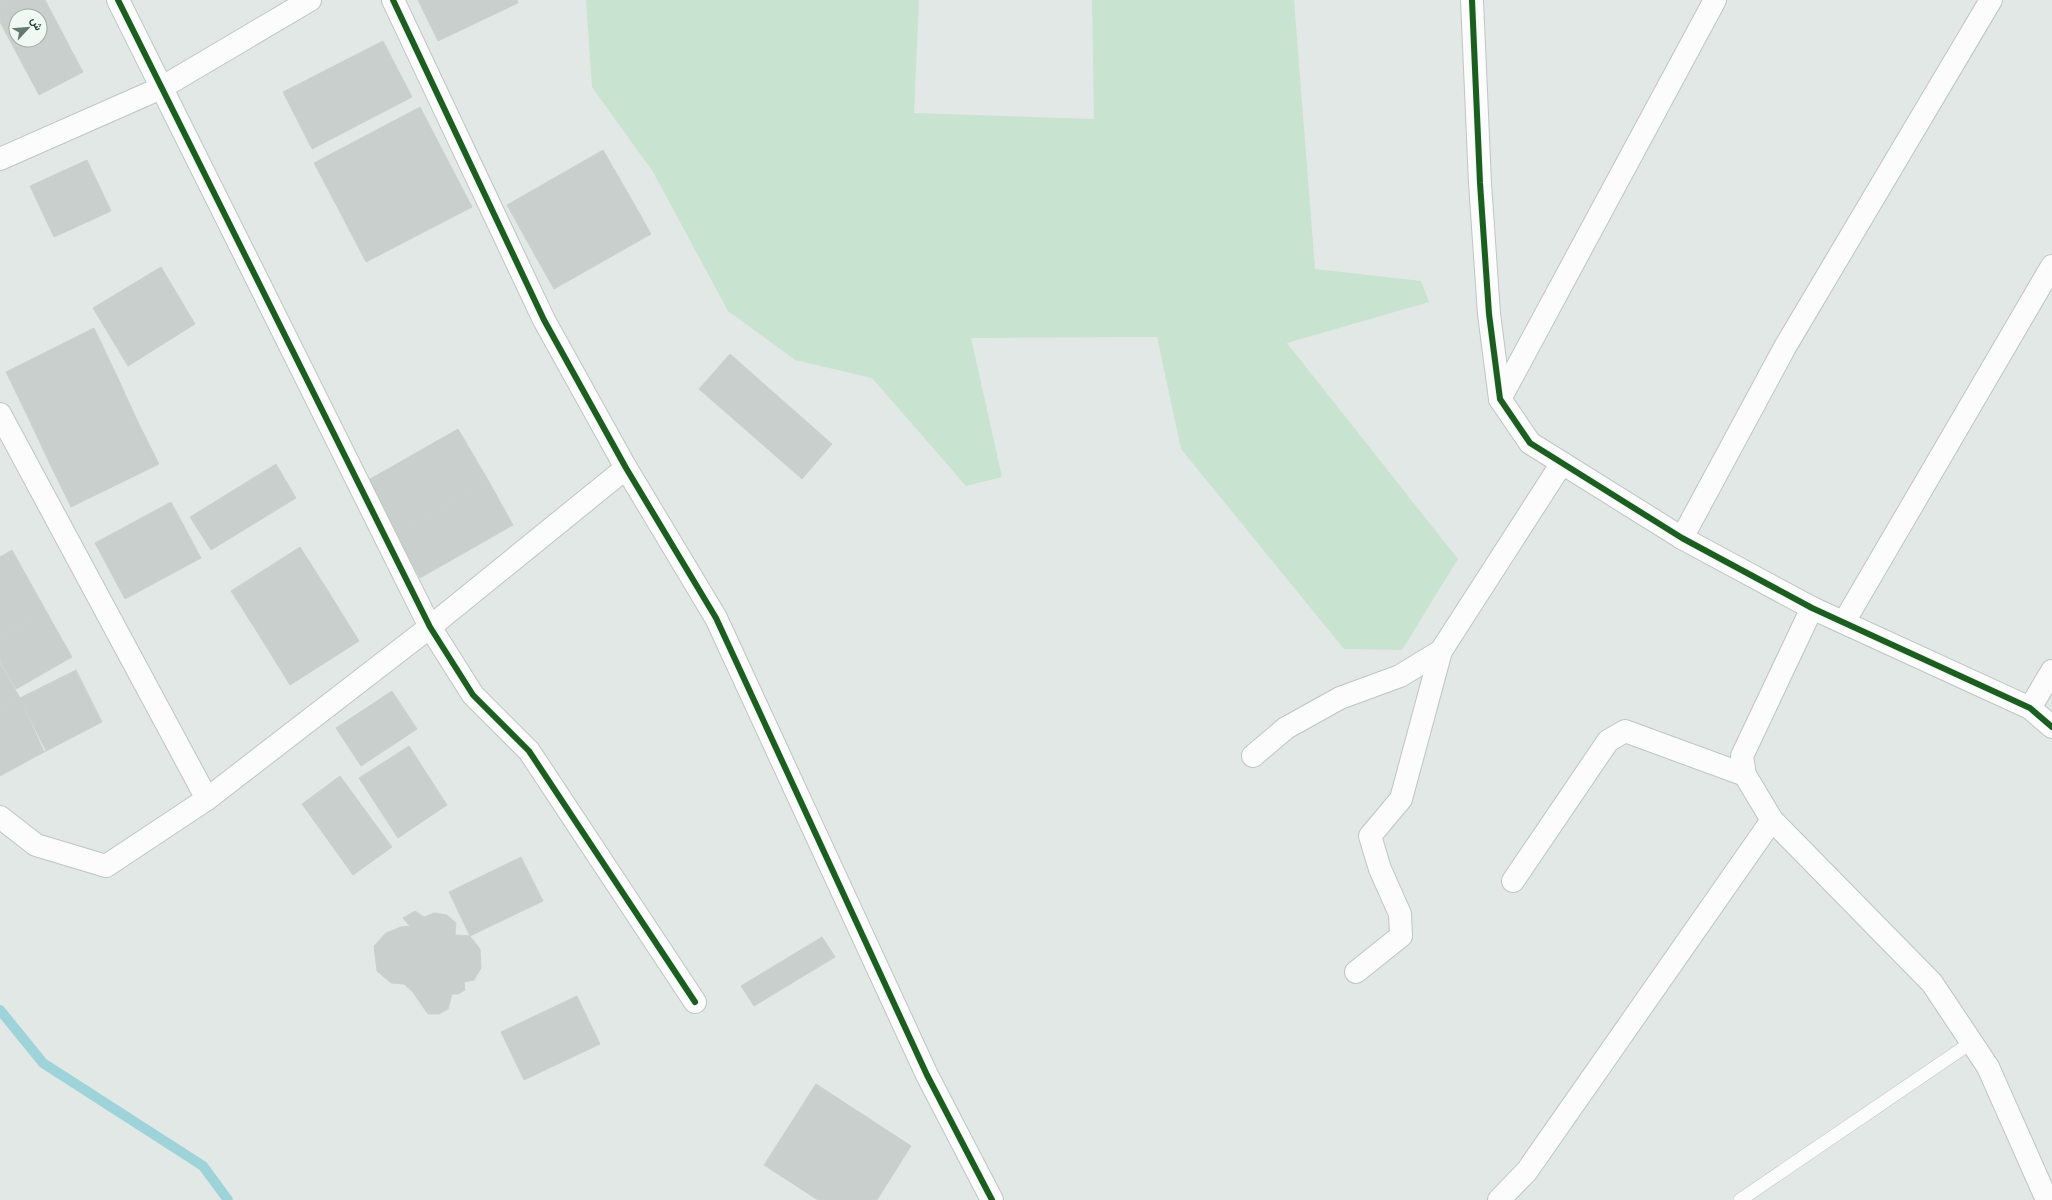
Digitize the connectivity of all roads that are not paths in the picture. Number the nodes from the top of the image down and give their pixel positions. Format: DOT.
graph roads {
  1 [pos="118,0"];
  2 [pos="310,0"];
  3 [pos="393,0"];
  4 [pos="1472,0"];
  5 [pos="1715,0"];
  6 [pos="1992,0"];
  7 [pos="161,88"];
  8 [pos="0,159"];
  9 [pos="2052,266"];
  10 [pos="1500,399"];
  11 [pos="0,414"];
  12 [pos="1562,463"];
  13 [pos="626,468"];
  14 [pos="1682,538"];
  15 [pos="1812,608"];
  16 [pos="1844,622"];
  17 [pos="430,627"];
  18 [pos="1441,651"];
  19 [pos="2052,671"];
  20 [pos="2030,708"];
  21 [pos="2052,726"];
  22 [pos="1253,756"];
  23 [pos="1745,775"];
  24 [pos="207,800"];
  25 [pos="0,817"];
  26 [pos="1772,820"];
  27 [pos="1513,882"];
  28 [pos="1356,972"];
  29 [pos="695,1002"];
  30 [pos="1972,1042"];
  31 [pos="992,1200"];
  32 [pos="1499,1200"];
  33 [pos="1740,1200"];
  34 [pos="2047,1200"];
  1 -- 7 [label="street"];
  2 -- 7 [label="street"];
  3 -- 13 [label="street"];
  4 -- 10 [label="street"];
  5 -- 10 [label="street"];
  6 -- 14 [label="street"];
  7 -- 8 [label="street"];
  7 -- 17 [label="street"];
  9 -- 16 [label="street"];
  10 -- 12 [label="street"];
  11 -- 24 [label="street"];
  12 -- 14 [label="street"];
  12 -- 18 [label="street"];
  13 -- 17 [label="street"];
  13 -- 31 [label="street"];
  14 -- 15 [label="street"];
  15 -- 16 [label="street"];
  15 -- 23 [label="street"];
  16 -- 20 [label="street"];
  17 -- 24 [label="street"];
  17 -- 29 [label="street"];
  18 -- 22 [label="street"];
  18 -- 28 [label="street"];
  19 -- 20 [label="street"];
  20 -- 21 [label="street"];
  23 -- 26 [label="street"];
  23 -- 27 [label="street"];
  24 -- 25 [label="street"];
  26 -- 30 [label="street"];
  26 -- 32 [label="street"];
  30 -- 33 [label="lane"];
  30 -- 34 [label="street"];
}
